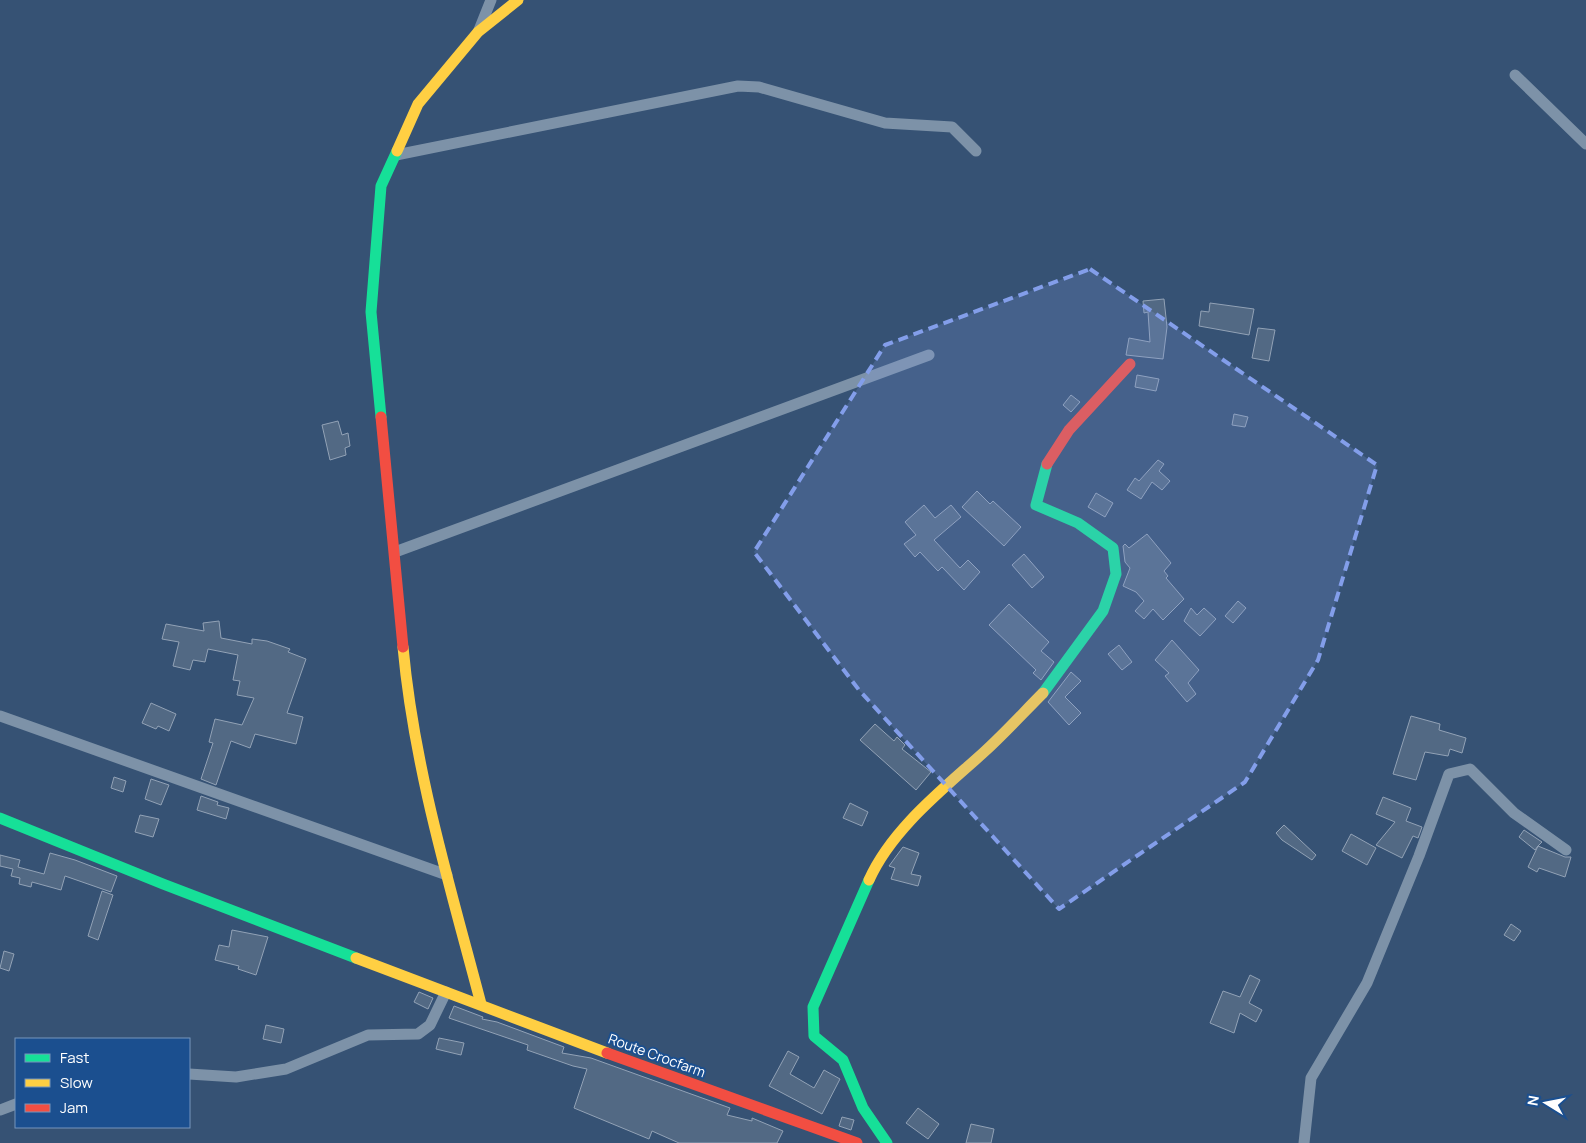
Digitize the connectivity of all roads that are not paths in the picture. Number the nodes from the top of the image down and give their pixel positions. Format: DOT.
graph roads {
  1 [pos="492,0"];
  2 [pos="518,0"];
  3 [pos="478,32"];
  4 [pos="1515,75"];
  5 [pos="1586,144"];
  6 [pos="976,151"];
  7 [pos="396,155"];
  8 [pos="929,355"];
  9 [pos="1130,364"];
  10 [pos="394,552"];
  11 [pos="0,716"];
  12 [pos="0,818"];
  13 [pos="1566,850"];
  14 [pos="447,875"];
  15 [pos="446,992"];
  16 [pos="481,1004"];
  17 [pos="190,1074"];
  18 [pos="15,1104"];
  19 [pos="0,1110"];
  20 [pos="857,1143"];
  21 [pos="887,1143"];
  22 [pos="1304,1143"];
  1 -- 3 [label="street"];
  2 -- 3 [label="street"];
  3 -- 7 [label="street"];
  4 -- 5 [label="street"];
  6 -- 7 [label="street"];
  7 -- 10 [label="street"];
  8 -- 10 [label="street"];
  9 -- 21 [label="street"];
  10 -- 14 [label="street"];
  11 -- 14 [label="street"];
  12 -- 15 [label="street, Route Crocfarm"];
  13 -- 22 [label="street"];
  14 -- 16 [label="street"];
  15 -- 16 [label="street, Route Crocfarm"];
  15 -- 17 [label="street"];
  16 -- 20 [label="street, Route Crocfarm"];
  18 -- 19 [label="street"];
}
